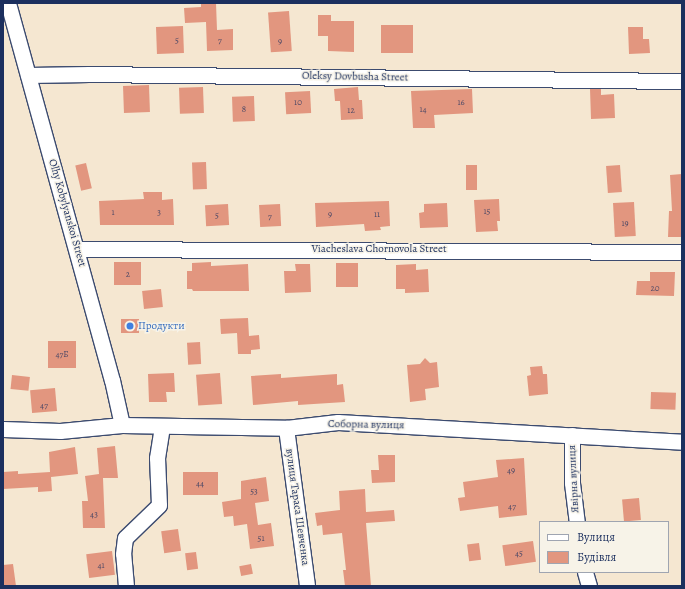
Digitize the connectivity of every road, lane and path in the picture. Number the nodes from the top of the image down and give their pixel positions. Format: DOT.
graph roads {
  1 [pos="8,3"];
  2 [pos="28,75"];
  3 [pos="682,81"];
  4 [pos="76,249"];
  5 [pos="682,252"];
  6 [pos="122,425"];
  7 [pos="162,426"];
  8 [pos="286,428"];
  9 [pos="3,429"];
  10 [pos="572,435"];
  11 [pos="682,442"];
  12 [pos="577,521"];
  13 [pos="585,573"];
  14 [pos="126,586"];
  15 [pos="307,586"];
  16 [pos="589,586"];
  1 -- 2 [label="street, Olhy Kobylyanskoi Street"];
  2 -- 3 [label="street, Oleksy Dovbusha Street"];
  2 -- 4 [label="street, Olhy Kobylyanskoi Street"];
  4 -- 5 [label="street, Viacheslava Chornovola Street"];
  4 -- 6 [label="street, Olhy Kobylyanskoi Street"];
  6 -- 7 [label="street, Соборна вулиця"];
  6 -- 9 [label="street, Соборна вулиця"];
  7 -- 8 [label="street, Соборна вулиця"];
  7 -- 14 [label="street"];
  8 -- 10 [label="street, Соборна вулиця"];
  8 -- 15 [label="street, вулиця Тараса Шевченка"];
  10 -- 11 [label="street, Соборна вулиця"];
  10 -- 12 [label="street, Явірна вулиця"];
  13 -- 16 [label="street"];
}
